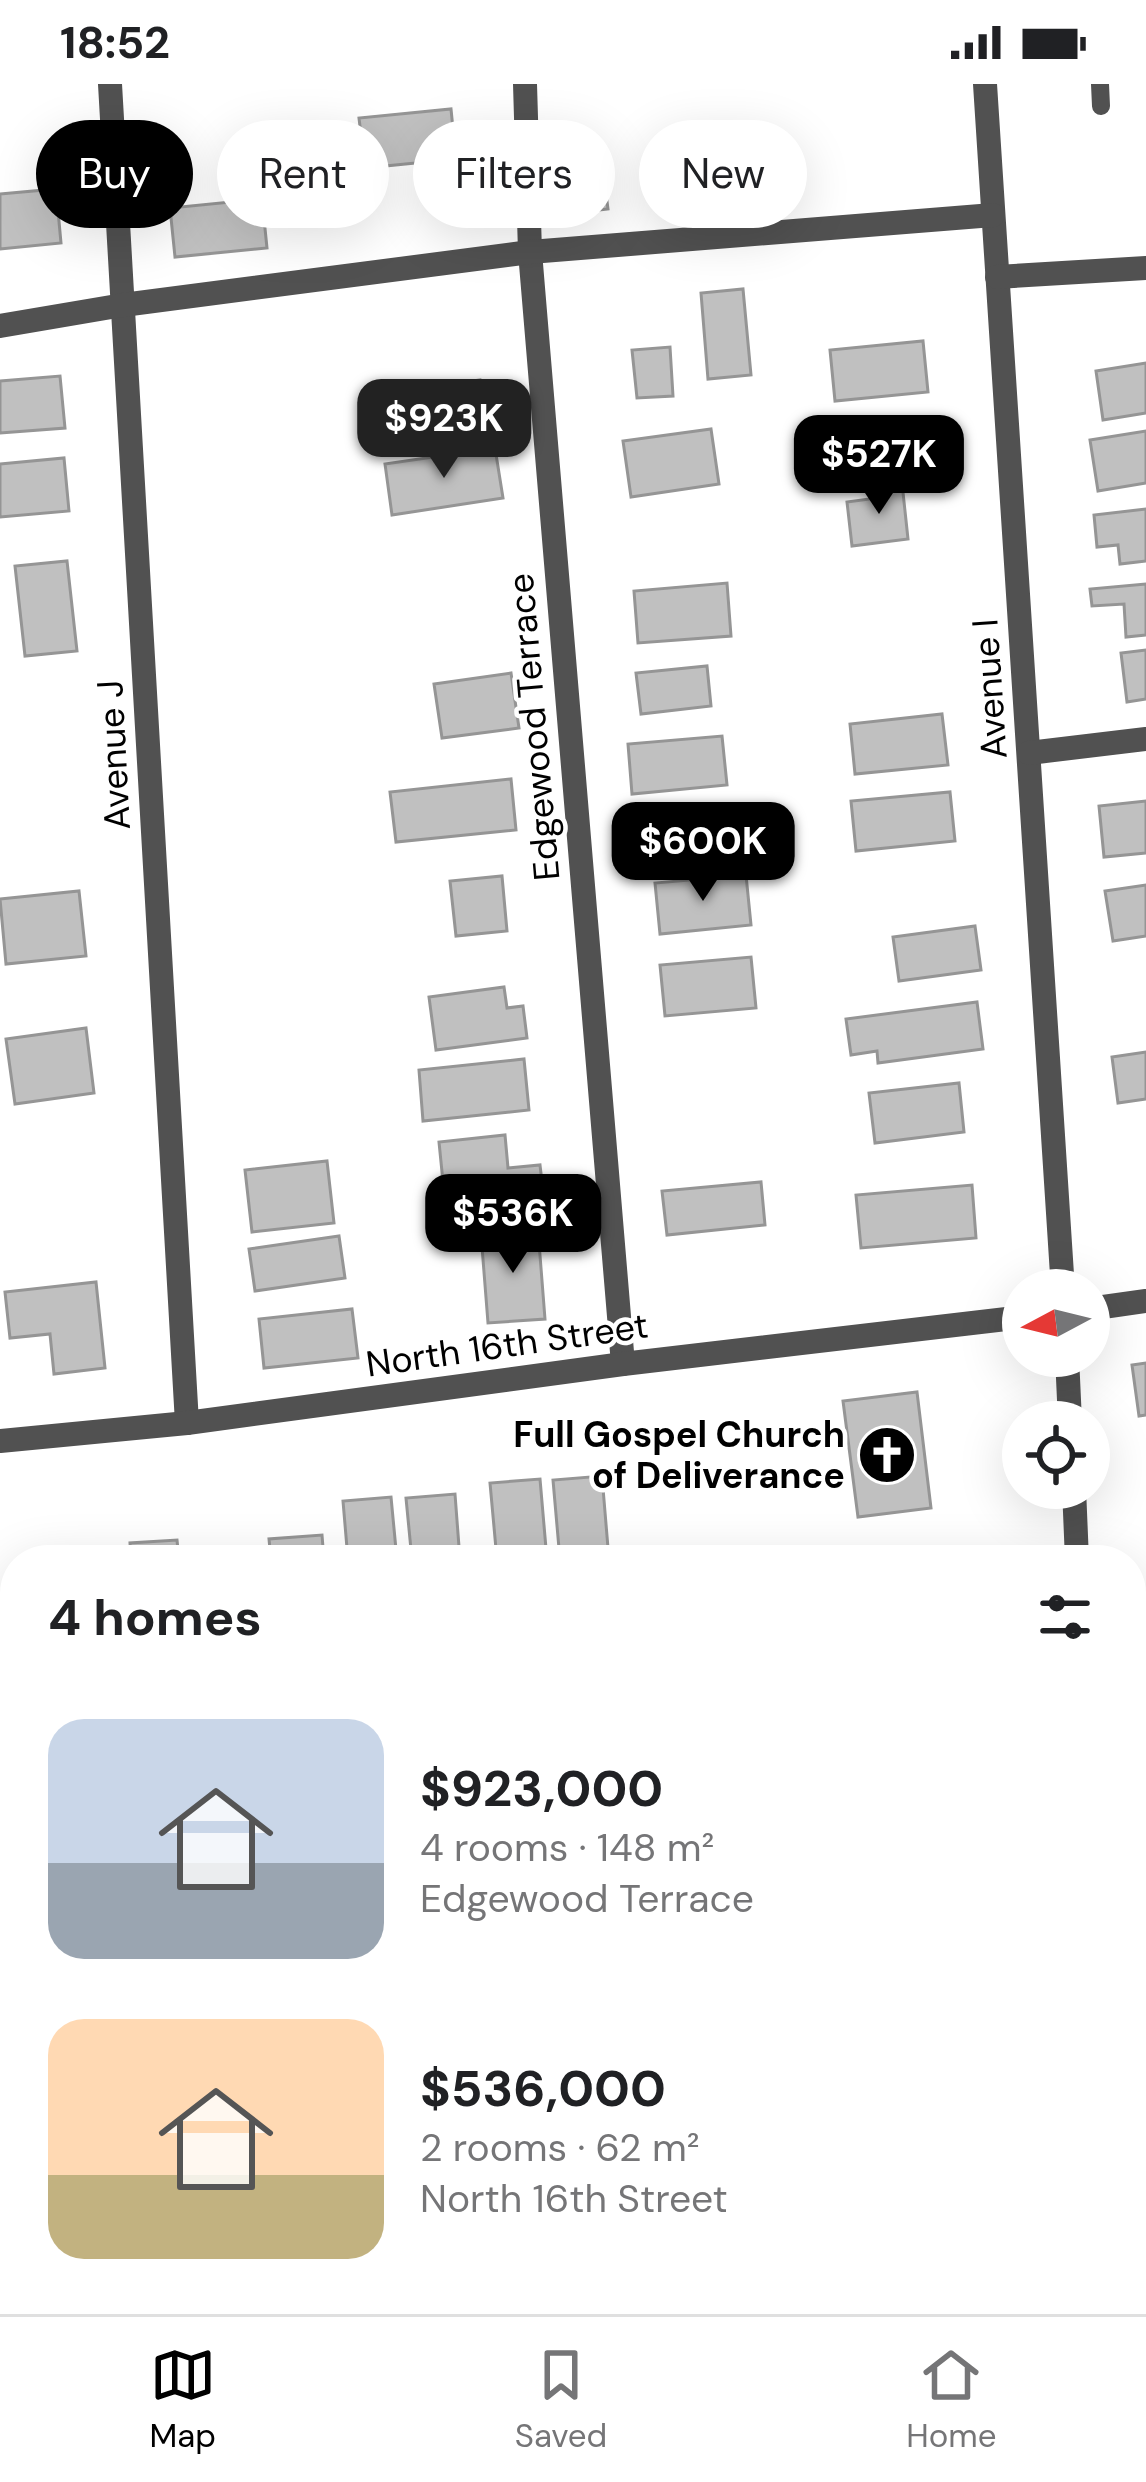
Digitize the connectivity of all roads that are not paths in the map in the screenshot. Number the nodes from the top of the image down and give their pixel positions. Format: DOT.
graph roads {
  1 [pos="110,84"];
  2 [pos="525,84"];
  3 [pos="985,84"];
  4 [pos="1100,84"];
  5 [pos="1101,106"];
  6 [pos="993,215"];
  7 [pos="530,252"];
  8 [pos="1146,268"];
  9 [pos="998,277"];
  10 [pos="123,305"];
  11 [pos="0,326"];
  12 [pos="1146,739"];
  13 [pos="1029,753"];
  14 [pos="1062,1269"];
  15 [pos="1146,1301"];
  16 [pos="1110,1306"];
  17 [pos="1002,1319"];
  18 [pos="623,1364"];
  19 [pos="187,1423"];
  20 [pos="0,1441"];
  21 [pos="1074,1509"];
  22 [pos="1076,1545"];
  1 -- 10 [label="street, Avenue J"];
  2 -- 7 [label="street, Edgewood Terrace"];
  3 -- 6 [label="street, Avenue I"];
  4 -- 5 [label="lane"];
  6 -- 7 [label="street"];
  6 -- 9 [label="street, Avenue I"];
  7 -- 10 [label="street"];
  7 -- 18 [label="street, Edgewood Terrace"];
  8 -- 9 [label="street"];
  9 -- 13 [label="street, Avenue I"];
  10 -- 11 [label="street"];
  10 -- 19 [label="street, Avenue J"];
  12 -- 13 [label="street"];
  13 -- 14 [label="street, Avenue I"];
  15 -- 16 [label="street"];
  17 -- 18 [label="street, North 16th Street"];
  18 -- 19 [label="street, North 16th Street"];
  19 -- 20 [label="street, North 16th Street"];
  21 -- 22 [label="street"];
}
